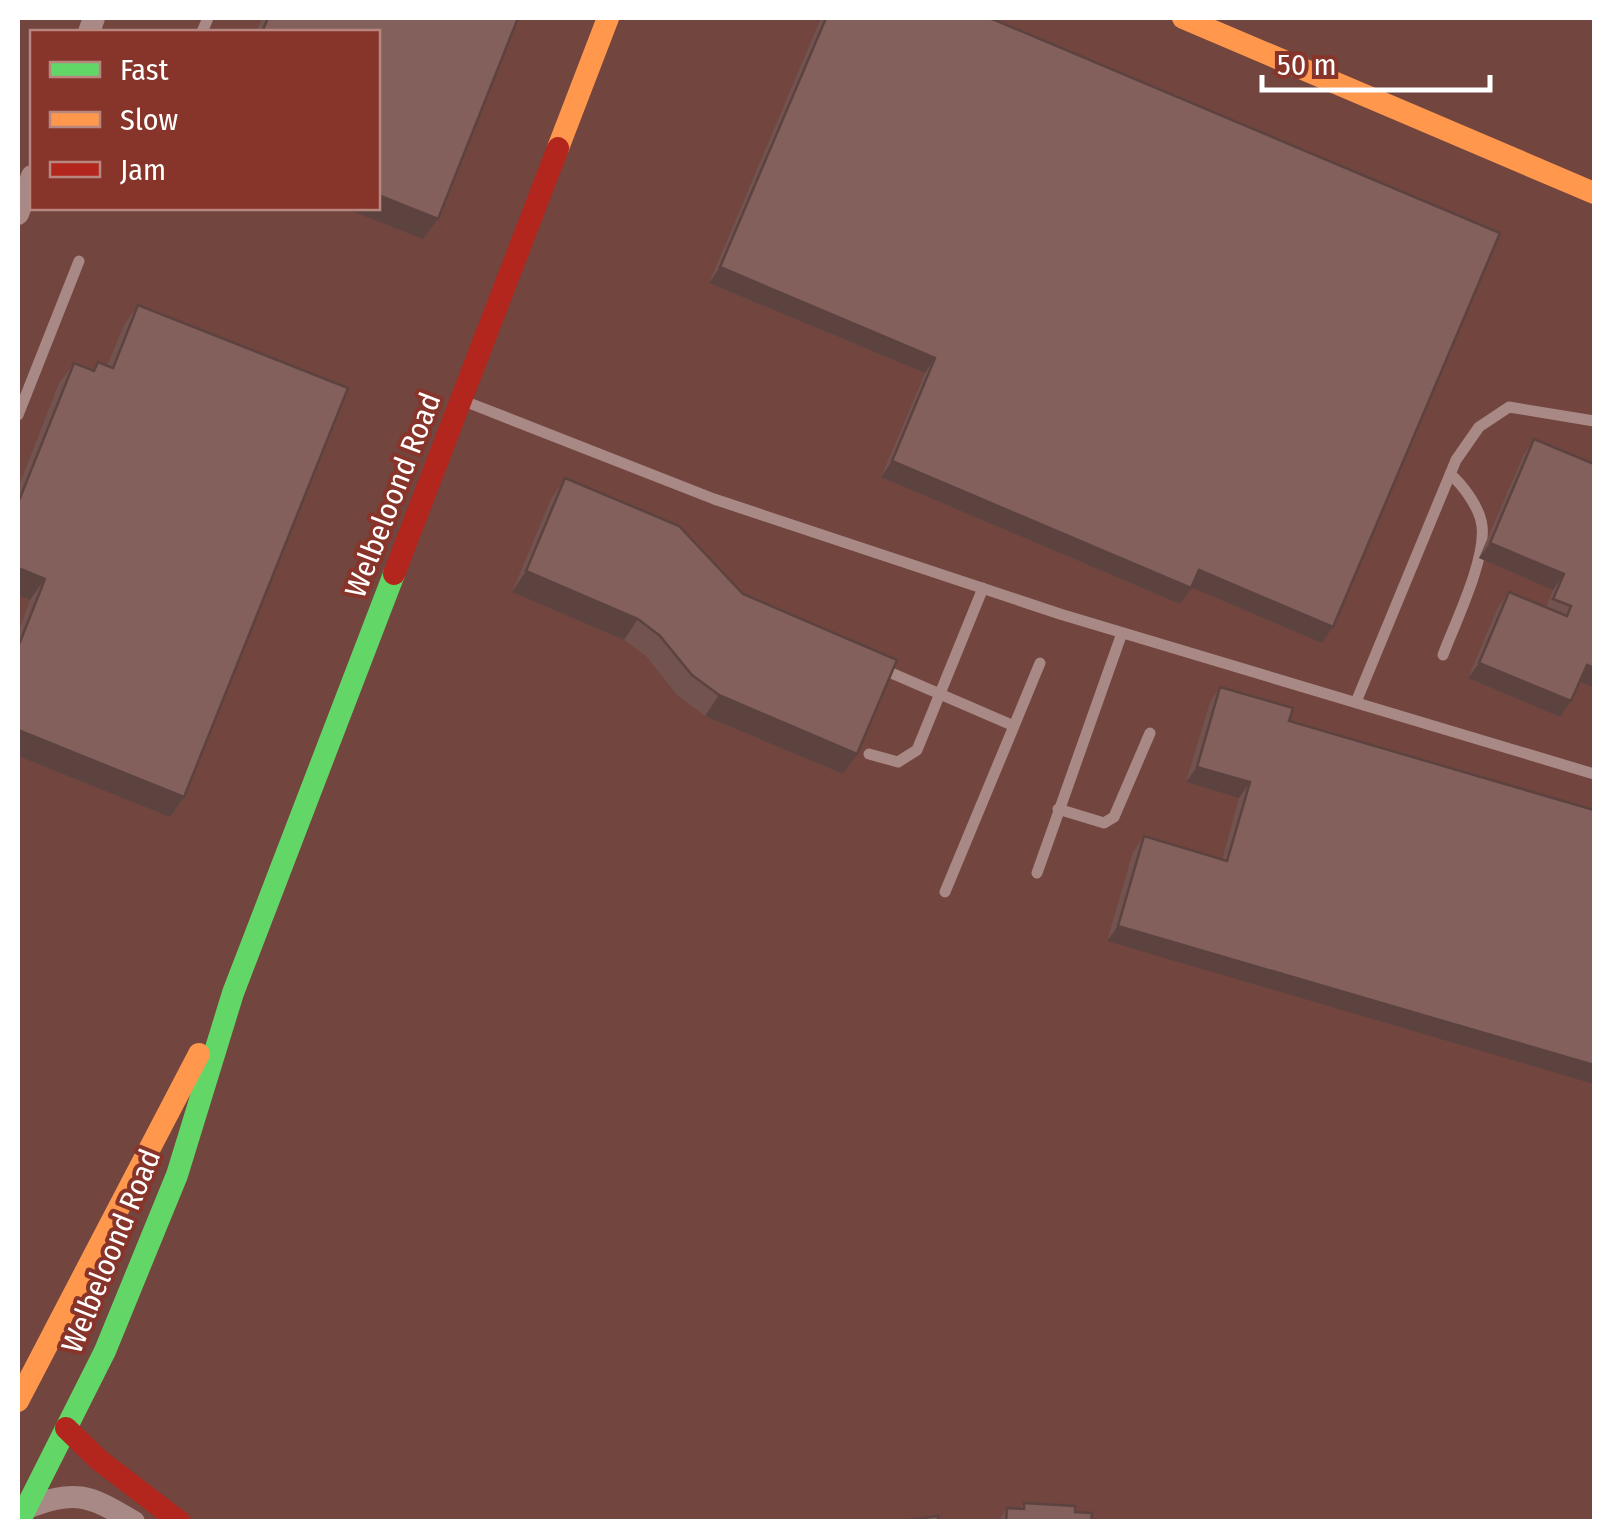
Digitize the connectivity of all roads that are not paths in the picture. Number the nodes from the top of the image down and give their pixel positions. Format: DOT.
graph roads {
  1 [pos="608,18"];
  2 [pos="620,18"];
  3 [pos="1183,18"];
  4 [pos="594,54"];
  5 [pos="30,181"];
  6 [pos="1594,193"];
  7 [pos="18,214"];
  8 [pos="79,261"];
  9 [pos="462,400"];
  10 [pos="18,415"];
  11 [pos="1594,421"];
  12 [pos="1450,474"];
  13 [pos="983,588"];
  14 [pos="1122,633"];
  15 [pos="1444,654"];
  16 [pos="1040,663"];
  17 [pos="870,664"];
  18 [pos="940,694"];
  19 [pos="1356,702"];
  20 [pos="1014,726"];
  21 [pos="1150,733"];
  22 [pos="869,754"];
  23 [pos="1594,774"];
  24 [pos="1058,809"];
  25 [pos="1036,873"];
  26 [pos="945,892"];
  27 [pos="233,993"];
  28 [pos="18,1401"];
  29 [pos="66,1428"];
  30 [pos="22,1515"];
  31 [pos="134,1522"];
  32 [pos="180,1522"];
  1 -- 4 [label="main road, Welbeloond Road"];
  2 -- 4 [label="main road"];
  3 -- 6 [label="main road"];
  4 -- 9 [label="main road, Welbeloond Road"];
  5 -- 7 [label="street"];
  8 -- 10 [label="lane"];
  9 -- 13 [label="lane"];
  9 -- 27 [label="main road, Welbeloond Road"];
  11 -- 12 [label="lane"];
  12 -- 15 [label="lane"];
  12 -- 19 [label="lane"];
  13 -- 14 [label="lane"];
  13 -- 18 [label="lane"];
  14 -- 19 [label="lane"];
  14 -- 24 [label="lane"];
  16 -- 20 [label="lane"];
  17 -- 18 [label="lane"];
  18 -- 20 [label="lane"];
  18 -- 22 [label="lane"];
  19 -- 23 [label="lane"];
  20 -- 26 [label="lane"];
  21 -- 24 [label="lane"];
  24 -- 25 [label="lane"];
  27 -- 28 [label="main road, Welbeloond Road"];
  27 -- 29 [label="main road, Welbeloond Road"];
  29 -- 30 [label="main road, Welbeloond Road"];
  29 -- 32 [label="main road"];
  30 -- 31 [label="street"];
}
